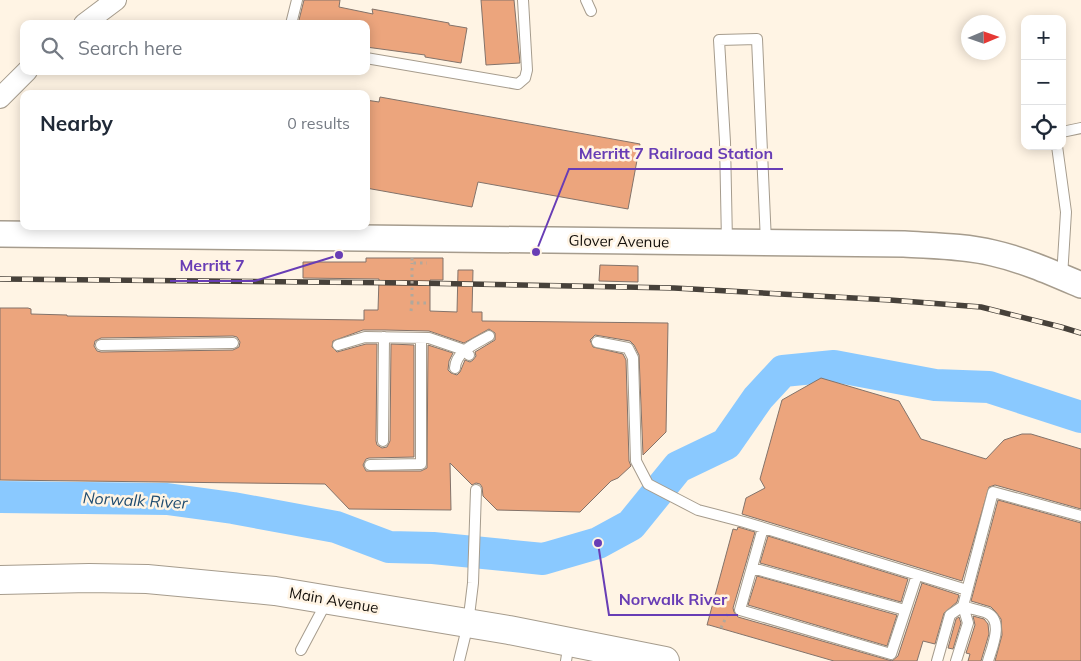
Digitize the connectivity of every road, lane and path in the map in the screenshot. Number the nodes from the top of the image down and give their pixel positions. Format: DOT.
graph roads {
  1 [pos="116,0"];
  2 [pos="297,0"];
  3 [pos="523,0"];
  4 [pos="586,0"];
  5 [pos="591,11"];
  6 [pos="89,20"];
  7 [pos="292,20"];
  8 [pos="370,59"];
  9 [pos="24,75"];
  10 [pos="0,98"];
  11 [pos="1081,128"];
  12 [pos="1066,131"];
  13 [pos="1058,150"];
  14 [pos="0,234"];
  15 [pos="727,242"];
  16 [pos="766,243"];
  17 [pos="427,263"];
  18 [pos="1072,281"];
  19 [pos="412,303"];
  20 [pos="426,303"];
  21 [pos="411,311"];
  22 [pos="488,336"];
  23 [pos="384,337"];
  24 [pos="421,338"];
  25 [pos="597,342"];
  26 [pos="233,343"];
  27 [pos="101,345"];
  28 [pos="338,345"];
  29 [pos="466,353"];
  30 [pos="455,368"];
  31 [pos="384,441"];
  32 [pos="370,465"];
  33 [pos="476,490"];
  34 [pos="1081,516"];
  35 [pos="763,528"];
  36 [pos="752,568"];
  37 [pos="916,575"];
  38 [pos="0,580"];
  39 [pos="967,590"];
  40 [pos="329,598"];
  41 [pos="963,606"];
  42 [pos="905,610"];
  43 [pos="468,624"];
  44 [pos="301,650"];
  45 [pos="568,651"];
  46 [pos="459,661"];
  47 [pos="665,661"];
  48 [pos="937,661"];
  49 [pos="956,661"];
  50 [pos="988,661"];
  1 -- 6 [label="street"];
  2 -- 7 [label="lane"];
  3 -- 8 [label="lane"];
  4 -- 5 [label="lane"];
  9 -- 10 [label="street"];
  11 -- 12 [label="lane"];
  13 -- 18 [label="lane"];
  14 -- 15 [label="street, Glover Avenue"];
  15 -- 16 [label="street, Glover Avenue"];
  15 -- 16 [label="lane"];
  16 -- 18 [label="street, Glover Avenue"];
  17 -- 19 [label="path, bridge"];
  19 -- 20 [label="path"];
  19 -- 21 [label="path"];
  22 -- 29 [label="lane"];
  23 -- 24 [label="lane"];
  23 -- 28 [label="lane"];
  23 -- 31 [label="lane"];
  24 -- 29 [label="lane"];
  24 -- 32 [label="lane"];
  25 -- 35 [label="lane"];
  26 -- 27 [label="lane"];
  29 -- 30 [label="lane"];
  33 -- 43 [label="lane"];
  34 -- 39 [label="lane"];
  35 -- 36 [label="lane"];
  35 -- 37 [label="lane"];
  36 -- 42 [label="lane"];
  36 -- 42 [label="lane"];
  37 -- 39 [label="lane"];
  37 -- 42 [label="lane"];
  38 -- 40 [label="main road, Main Avenue"];
  39 -- 41 [label="lane"];
  40 -- 43 [label="main road, Main Avenue"];
  40 -- 44 [label="lane"];
  41 -- 48 [label="lane"];
  41 -- 49 [label="lane"];
  41 -- 50 [label="lane"];
  43 -- 45 [label="main road, Main Avenue"];
  43 -- 46 [label="lane"];
  45 -- 47 [label="main road, Main Avenue"];
}
